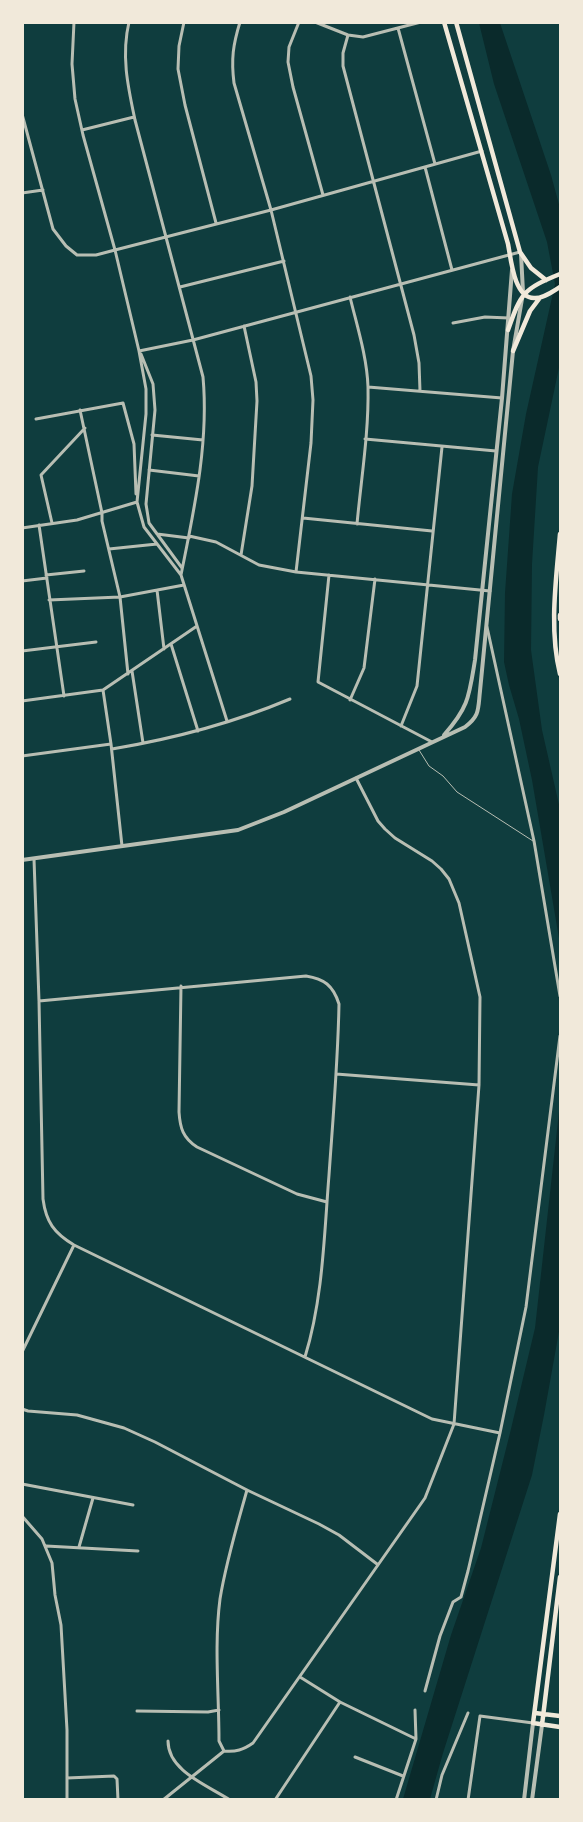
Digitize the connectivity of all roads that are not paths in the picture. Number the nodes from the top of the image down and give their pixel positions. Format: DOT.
graph roads {
  1 [pos="74,22"];
  2 [pos="129,22"];
  3 [pos="184,22"];
  4 [pos="240,22"];
  5 [pos="299,22"];
  6 [pos="315,22"];
  7 [pos="421,22"];
  8 [pos="444,22"];
  9 [pos="456,22"];
  10 [pos="398,28"];
  11 [pos="348,34"];
  12 [pos="22,114"];
  13 [pos="134,117"];
  14 [pos="82,130"];
  15 [pos="482,151"];
  16 [pos="435,164"];
  17 [pos="425,167"];
  18 [pos="373,181"];
  19 [pos="43,190"];
  20 [pos="22,193"];
  21 [pos="323,195"];
  22 [pos="271,210"];
  23 [pos="216,223"];
  24 [pos="165,236"];
  25 [pos="115,250"];
  26 [pos="520,252"];
  27 [pos="510,255"];
  28 [pos="284,261"];
  29 [pos="452,270"];
  30 [pos="512,270"];
  31 [pos="560,274"];
  32 [pos="546,280"];
  33 [pos="399,284"];
  34 [pos="180,287"];
  35 [pos="560,288"];
  36 [pos="523,294"];
  37 [pos="350,297"];
  38 [pos="542,297"];
  39 [pos="296,311"];
  40 [pos="509,318"];
  41 [pos="453,324"];
  42 [pos="244,326"];
  43 [pos="508,330"];
  44 [pos="194,340"];
  45 [pos="140,351"];
  46 [pos="513,351"];
  47 [pos="368,387"];
  48 [pos="420,390"];
  49 [pos="502,398"];
  50 [pos="80,410"];
  51 [pos="36,419"];
  52 [pos="85,428"];
  53 [pos="152,435"];
  54 [pos="365,439"];
  55 [pos="202,440"];
  56 [pos="442,447"];
  57 [pos="496,451"];
  58 [pos="149,470"];
  59 [pos="199,476"];
  60 [pos="137,501"];
  61 [pos="102,513"];
  62 [pos="303,518"];
  63 [pos="52,523"];
  64 [pos="356,524"];
  65 [pos="39,525"];
  66 [pos="22,528"];
  67 [pos="432,531"];
  68 [pos="157,534"];
  69 [pos="560,534"];
  70 [pos="189,537"];
  71 [pos="157,544"];
  72 [pos="109,548"];
  73 [pos="241,555"];
  74 [pos="183,568"];
  75 [pos="84,571"];
  76 [pos="296,572"];
  77 [pos="181,575"];
  78 [pos="329,575"];
  79 [pos="47,577"];
  80 [pos="375,579"];
  81 [pos="22,581"];
  82 [pos="428,584"];
  83 [pos="184,585"];
  84 [pos="482,589"];
  85 [pos="157,590"];
  86 [pos="490,591"];
  87 [pos="120,597"];
  88 [pos="49,600"];
  89 [pos="560,615"];
  90 [pos="560,619"];
  91 [pos="197,626"];
  92 [pos="487,626"];
  93 [pos="96,642"];
  94 [pos="171,644"];
  95 [pos="58,647"];
  96 [pos="164,649"];
  97 [pos="22,651"];
  98 [pos="132,671"];
  99 [pos="128,674"];
  100 [pos="560,674"];
  101 [pos="103,690"];
  102 [pos="64,696"];
  103 [pos="290,699"];
  104 [pos="350,700"];
  105 [pos="22,701"];
  106 [pos="227,721"];
  107 [pos="401,726"];
  108 [pos="198,731"];
  109 [pos="443,737"];
  110 [pos="432,742"];
  111 [pos="144,743"];
  112 [pos="111,744"];
  113 [pos="112,749"];
  114 [pos="419,749"];
  115 [pos="22,756"];
  116 [pos="356,778"];
  117 [pos="534,842"];
  118 [pos="122,846"];
  119 [pos="34,858"];
  120 [pos="22,860"];
  121 [pos="181,986"];
  122 [pos="560,996"];
  123 [pos="39,1001"];
  124 [pos="560,1036"];
  125 [pos="336,1074"];
  126 [pos="478,1084"];
  127 [pos="327,1202"];
  128 [pos="74,1245"];
  129 [pos="22,1352"];
  130 [pos="305,1357"];
  131 [pos="22,1409"];
  132 [pos="454,1424"];
  133 [pos="500,1433"];
  134 [pos="22,1484"];
  135 [pos="247,1490"];
  136 [pos="93,1498"];
  137 [pos="133,1504"];
  138 [pos="560,1514"];
  139 [pos="22,1516"];
  140 [pos="46,1546"];
  141 [pos="79,1547"];
  142 [pos="138,1551"];
  143 [pos="558,1555"];
  144 [pos="377,1564"];
  145 [pos="560,1577"];
  146 [pos="542,1662"];
  147 [pos="550,1663"];
  148 [pos="300,1677"];
  149 [pos="424,1691"];
  150 [pos="340,1702"];
  151 [pos="219,1710"];
  152 [pos="415,1710"];
  153 [pos="137,1712"];
  154 [pos="468,1713"];
  155 [pos="535,1713"];
  156 [pos="543,1714"];
  157 [pos="560,1716"];
  158 [pos="533,1723"];
  159 [pos="542,1724"];
  160 [pos="560,1727"];
  161 [pos="416,1739"];
  162 [pos="168,1741"];
  163 [pos="224,1751"];
  164 [pos="355,1757"];
  165 [pos="191,1776"];
  166 [pos="404,1776"];
  167 [pos="67,1778"];
  168 [pos="67,1800"];
  169 [pos="118,1800"];
  170 [pos="163,1800"];
  171 [pos="230,1800"];
  172 [pos="275,1800"];
  173 [pos="396,1800"];
  174 [pos="436,1800"];
  175 [pos="468,1800"];
  176 [pos="524,1800"];
  177 [pos="532,1800"];
  1 -- 14 [label="street"];
  2 -- 13 [label="street"];
  3 -- 23 [label="street"];
  4 -- 22 [label="street"];
  5 -- 21 [label="street"];
  6 -- 11 [label="street"];
  7 -- 10 [label="street"];
  8 -- 15 [label="main road"];
  9 -- 26 [label="main road"];
  10 -- 11 [label="street"];
  10 -- 16 [label="street"];
  11 -- 18 [label="street"];
  12 -- 19 [label="street"];
  13 -- 14 [label="street"];
  13 -- 24 [label="street"];
  14 -- 25 [label="street"];
  15 -- 16 [label="street"];
  15 -- 27 [label="main road"];
  16 -- 17 [label="street"];
  17 -- 18 [label="street"];
  17 -- 29 [label="street"];
  18 -- 21 [label="street"];
  18 -- 33 [label="street"];
  19 -- 20 [label="street"];
  19 -- 25 [label="street"];
  21 -- 22 [label="street"];
  22 -- 23 [label="street"];
  22 -- 28 [label="street"];
  23 -- 24 [label="street"];
  24 -- 25 [label="street"];
  24 -- 34 [label="street"];
  25 -- 45 [label="street"];
  26 -- 27 [label="street"];
  26 -- 32 [label="main road"];
  26 -- 36 [label="street"];
  27 -- 29 [label="street"];
  27 -- 30 [label="main road"];
  28 -- 34 [label="street"];
  28 -- 39 [label="street"];
  29 -- 33 [label="street"];
  30 -- 36 [label="main road"];
  30 -- 40 [label="street"];
  31 -- 32 [label="main road"];
  32 -- 36 [label="main road"];
  33 -- 37 [label="street"];
  33 -- 48 [label="street"];
  34 -- 44 [label="street"];
  35 -- 38 [label="main road"];
  36 -- 38 [label="main road"];
  36 -- 43 [label="main road"];
  36 -- 46 [label="street"];
  37 -- 39 [label="street"];
  37 -- 47 [label="street"];
  38 -- 46 [label="main road"];
  39 -- 42 [label="street"];
  39 -- 62 [label="street"];
  40 -- 41 [label="street"];
  40 -- 43 [label="street"];
  42 -- 44 [label="street"];
  42 -- 73 [label="street"];
  43 -- 49 [label="street"];
  44 -- 45 [label="street"];
  44 -- 55 [label="street"];
  45 -- 53 [label="street"];
  45 -- 60 [label="street"];
  46 -- 86 [label="street"];
  47 -- 48 [label="street"];
  47 -- 54 [label="street"];
  48 -- 49 [label="street"];
  49 -- 57 [label="street"];
  50 -- 51 [label="street"];
  50 -- 52 [label="street"];
  50 -- 60 [label="street"];
  52 -- 61 [label="street"];
  52 -- 63 [label="street"];
  53 -- 55 [label="street"];
  53 -- 58 [label="street"];
  54 -- 56 [label="street"];
  54 -- 64 [label="street"];
  55 -- 59 [label="street"];
  56 -- 57 [label="street"];
  56 -- 67 [label="street"];
  57 -- 84 [label="street"];
  58 -- 59 [label="street"];
  58 -- 68 [label="street"];
  59 -- 70 [label="street"];
  60 -- 61 [label="street"];
  60 -- 71 [label="street"];
  61 -- 63 [label="street"];
  61 -- 72 [label="street"];
  62 -- 64 [label="street"];
  62 -- 76 [label="street"];
  63 -- 65 [label="street"];
  64 -- 67 [label="street"];
  65 -- 66 [label="street"];
  65 -- 79 [label="street"];
  67 -- 82 [label="street"];
  68 -- 70 [label="street"];
  68 -- 74 [label="street"];
  69 -- 100 [label="main road"];
  70 -- 73 [label="street"];
  70 -- 74 [label="street"];
  71 -- 72 [label="street"];
  71 -- 77 [label="street"];
  72 -- 87 [label="street"];
  73 -- 76 [label="street"];
  74 -- 77 [label="street"];
  75 -- 79 [label="street"];
  76 -- 78 [label="street"];
  77 -- 83 [label="street"];
  78 -- 80 [label="street"];
  78 -- 104 [label="street"];
  79 -- 81 [label="street"];
  79 -- 88 [label="street"];
  80 -- 82 [label="street"];
  80 -- 104 [label="street"];
  82 -- 84 [label="street"];
  82 -- 107 [label="street"];
  83 -- 85 [label="street"];
  83 -- 91 [label="street"];
  84 -- 86 [label="street"];
  84 -- 109 [label="street"];
  85 -- 87 [label="street"];
  85 -- 96 [label="street"];
  86 -- 92 [label="street"];
  87 -- 88 [label="street"];
  87 -- 99 [label="street"];
  88 -- 95 [label="street"];
  89 -- 90 [label="main road"];
  91 -- 94 [label="street"];
  91 -- 106 [label="street"];
  92 -- 109 [label="street"];
  92 -- 117 [label="street"];
  93 -- 95 [label="street"];
  94 -- 96 [label="street"];
  94 -- 108 [label="street"];
  95 -- 97 [label="street"];
  95 -- 102 [label="street"];
  96 -- 98 [label="street"];
  98 -- 99 [label="street"];
  98 -- 111 [label="street"];
  99 -- 101 [label="street"];
  101 -- 102 [label="street"];
  101 -- 112 [label="street"];
  102 -- 105 [label="street"];
  103 -- 106 [label="street"];
  104 -- 107 [label="street"];
  106 -- 108 [label="street"];
  107 -- 110 [label="street"];
  108 -- 111 [label="street"];
  109 -- 110 [label="street"];
  110 -- 114 [label="street"];
  111 -- 113 [label="street"];
  112 -- 113 [label="street"];
  112 -- 115 [label="street"];
  113 -- 118 [label="street"];
  114 -- 116 [label="street"];
  114 -- 117 [label="lane"];
  116 -- 118 [label="street"];
  116 -- 126 [label="street"];
  117 -- 122 [label="street"];
  118 -- 119 [label="street"];
  119 -- 120 [label="street"];
  119 -- 123 [label="street"];
  121 -- 123 [label="street"];
  121 -- 125 [label="street"];
  121 -- 127 [label="street"];
  123 -- 128 [label="street"];
  124 -- 133 [label="street"];
  125 -- 126 [label="street"];
  125 -- 127 [label="street"];
  126 -- 132 [label="street"];
  127 -- 130 [label="street"];
  128 -- 129 [label="street"];
  128 -- 130 [label="street"];
  130 -- 132 [label="street"];
  131 -- 135 [label="street"];
  132 -- 133 [label="street"];
  132 -- 144 [label="street"];
  133 -- 149 [label="street"];
  134 -- 136 [label="street"];
  135 -- 144 [label="street"];
  135 -- 151 [label="street"];
  136 -- 137 [label="street"];
  136 -- 141 [label="street"];
  138 -- 143 [label="main road"];
  139 -- 140 [label="street"];
  140 -- 141 [label="street"];
  140 -- 167 [label="street"];
  141 -- 142 [label="street"];
  143 -- 146 [label="main road"];
  144 -- 148 [label="street"];
  145 -- 147 [label="main road"];
  146 -- 147 [label="main road"];
  146 -- 155 [label="main road"];
  147 -- 156 [label="main road"];
  148 -- 150 [label="street"];
  148 -- 163 [label="street"];
  150 -- 161 [label="street"];
  150 -- 172 [label="street"];
  151 -- 153 [label="street"];
  151 -- 163 [label="street"];
  152 -- 161 [label="street"];
  154 -- 174 [label="street"];
  155 -- 156 [label="main road"];
  155 -- 158 [label="main road"];
  156 -- 157 [label="main road"];
  156 -- 159 [label="main road"];
  158 -- 159 [label="main road"];
  158 -- 175 [label="street"];
  158 -- 176 [label="street"];
  159 -- 160 [label="main road"];
  159 -- 177 [label="street"];
  161 -- 166 [label="street"];
  162 -- 165 [label="street"];
  163 -- 165 [label="street"];
  164 -- 166 [label="street"];
  165 -- 170 [label="street"];
  165 -- 171 [label="street"];
  166 -- 173 [label="street"];
  167 -- 168 [label="street"];
  167 -- 169 [label="street"];
}
